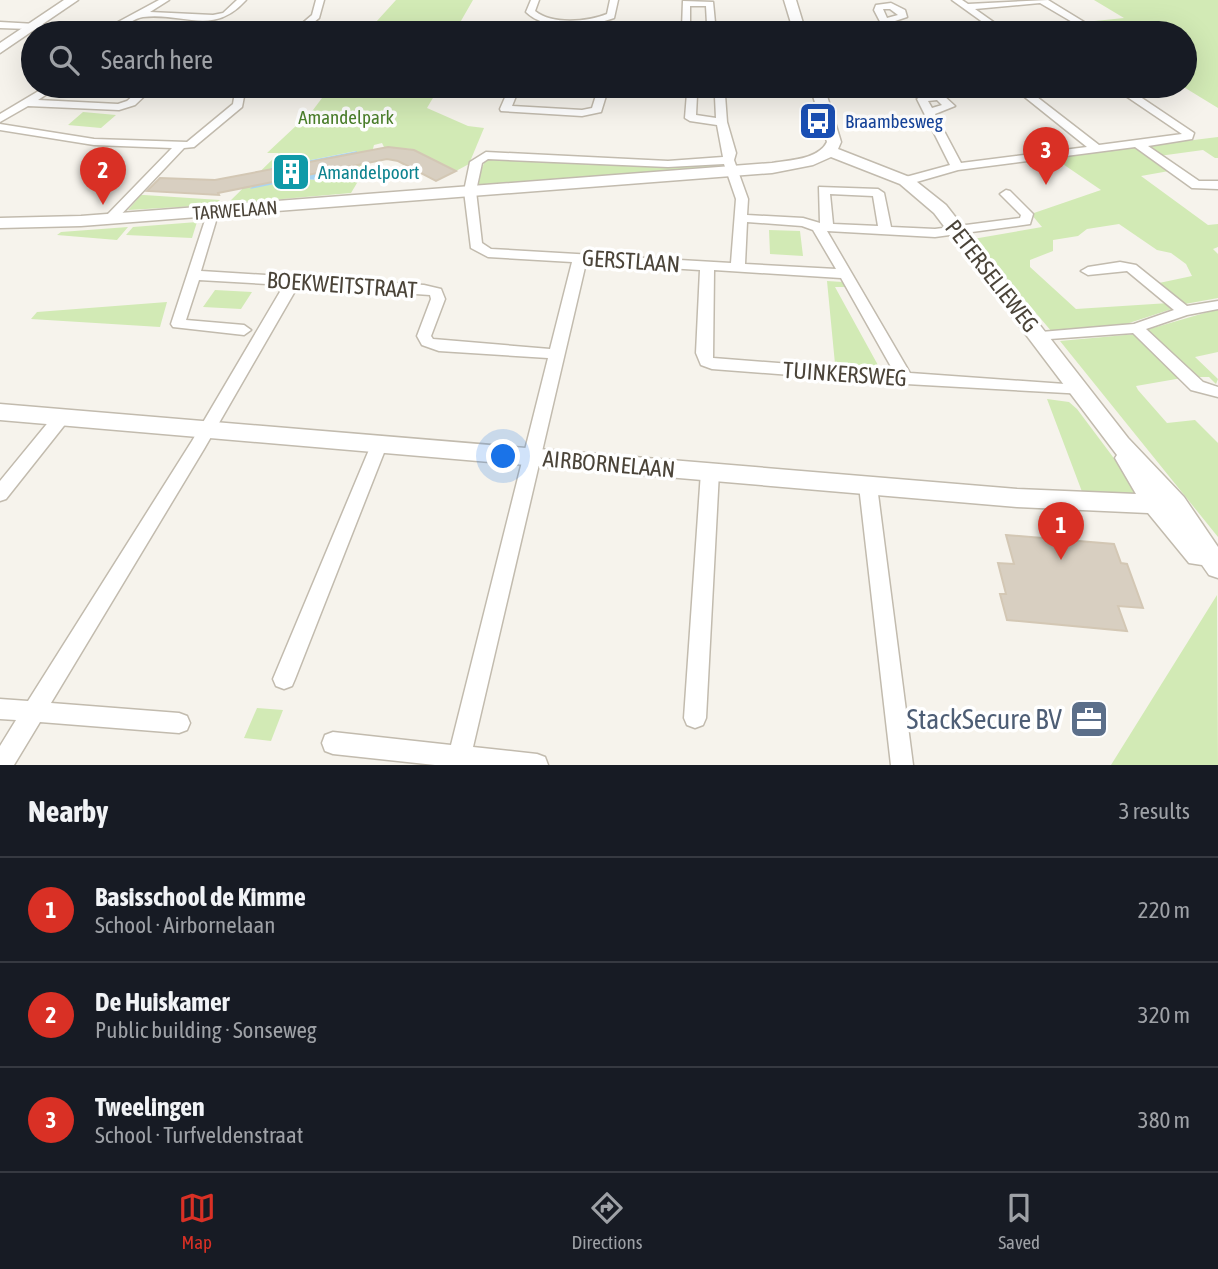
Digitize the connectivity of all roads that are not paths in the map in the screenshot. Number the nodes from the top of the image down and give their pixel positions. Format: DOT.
graph roads {
  1 [pos="72,0"];
  2 [pos="165,0"];
  3 [pos="243,0"];
  4 [pos="320,0"];
  5 [pos="535,0"];
  6 [pos="614,0"];
  7 [pos="790,0"];
  8 [pos="956,0"];
  9 [pos="1042,0"];
  10 [pos="1015,1"];
  11 [pos="966,7"];
  12 [pos="141,14"];
  13 [pos="42,21"];
  14 [pos="127,21"];
  15 [pos="311,21"];
  16 [pos="558,21"];
  17 [pos="600,21"];
  18 [pos="796,21"];
  19 [pos="986,21"];
  20 [pos="1077,21"];
  21 [pos="0,25"];
  22 [pos="21,26"];
  23 [pos="21,35"];
  24 [pos="0,49"];
  25 [pos="34,98"];
  26 [pos="137,98"];
  27 [pos="239,98"];
  28 [pos="510,98"];
  29 [pos="600,98"];
  30 [pos="821,98"];
  31 [pos="1031,98"];
  32 [pos="1135,98"];
  33 [pos="26,103"];
  34 [pos="929,113"];
  35 [pos="0,119"];
  36 [pos="722,122"];
  37 [pos="0,127"];
  38 [pos="1138,144"];
  39 [pos="185,146"];
  40 [pos="1098,150"];
  41 [pos="830,151"];
  42 [pos="730,166"];
  43 [pos="957,167"];
  44 [pos="906,181"];
  45 [pos="1218,185"];
  46 [pos="470,191"];
  47 [pos="1006,194"];
  48 [pos="214,211"];
  49 [pos="741,218"];
  50 [pos="110,219"];
  51 [pos="0,223"];
  52 [pos="822,227"];
  53 [pos="885,230"];
  54 [pos="957,231"];
  55 [pos="580,258"];
  56 [pos="707,265"];
  57 [pos="738,267"];
  58 [pos="1088,271"];
  59 [pos="843,274"];
  60 [pos="192,275"];
  61 [pos="293,282"];
  62 [pos="1218,305"];
  63 [pos="1184,311"];
  64 [pos="1136,328"];
  65 [pos="244,330"];
  66 [pos="1041,337"];
  67 [pos="556,354"];
  68 [pos="906,379"];
  69 [pos="1079,390"];
  70 [pos="1218,392"];
  71 [pos="0,412"];
  72 [pos="61,418"];
  73 [pos="207,431"];
  74 [pos="379,445"];
  75 [pos="534,457"];
  76 [pos="709,472"];
  77 [pos="869,486"];
  78 [pos="0,495"];
  79 [pos="1166,505"];
  80 [pos="1218,571"];
  81 [pos="284,679"];
  82 [pos="0,709"];
  83 [pos="33,712"];
  84 [pos="695,718"];
  85 [pos="179,723"];
  86 [pos="333,743"];
  87 [pos="458,761"];
  88 [pos="1,765"];
  89 [pos="537,765"];
  90 [pos="902,765"];
  1 -- 13 [label="street"];
  2 -- 12 [label="street"];
  3 -- 12 [label="street"];
  4 -- 15 [label="street"];
  5 -- 16 [label="street"];
  6 -- 17 [label="street"];
  7 -- 18 [label="street"];
  8 -- 11 [label="street"];
  9 -- 10 [label="street"];
  9 -- 20 [label="street"];
  10 -- 11 [label="street"];
  11 -- 19 [label="street"];
  12 -- 14 [label="street"];
  21 -- 22 [label="street"];
  23 -- 24 [label="street"];
  25 -- 33 [label="street"];
  26 -- 33 [label="street"];
  27 -- 39 [label="street"];
  28 -- 29 [label="street"];
  30 -- 41 [label="street"];
  31 -- 40 [label="street"];
  32 -- 38 [label="street"];
  33 -- 35 [label="street"];
  34 -- 43 [label="street"];
  36 -- 42 [label="street"];
  37 -- 39 [label="street"];
  38 -- 40 [label="street"];
  38 -- 45 [label="street"];
  39 -- 50 [label="street"];
  40 -- 43 [label="street"];
  41 -- 42 [label="street, TARWELAAN"];
  41 -- 44 [label="street, PETERSELIEWEG"];
  42 -- 46 [label="street, TARWELAAN"];
  42 -- 46 [label="street, TARWELAAN"];
  42 -- 49 [label="street"];
  43 -- 44 [label="street"];
  44 -- 54 [label="street, PETERSELIEWEG"];
  46 -- 48 [label="street, TARWELAAN"];
  46 -- 55 [label="street, GERSTLAAN"];
  47 -- 54 [label="street"];
  48 -- 50 [label="street, TARWELAAN"];
  48 -- 60 [label="street"];
  49 -- 52 [label="street"];
  49 -- 57 [label="street"];
  50 -- 51 [label="street, TARWELAAN"];
  52 -- 53 [label="street"];
  52 -- 53 [label="street"];
  52 -- 59 [label="street"];
  53 -- 54 [label="street"];
  54 -- 66 [label="street, PETERSELIEWEG"];
  55 -- 56 [label="street, GERSTLAAN"];
  55 -- 67 [label="street"];
  56 -- 57 [label="street, GERSTLAAN"];
  56 -- 68 [label="street, TUINKERSWEG"];
  57 -- 59 [label="street, GERSTLAAN"];
  58 -- 63 [label="street"];
  59 -- 68 [label="street"];
  60 -- 61 [label="street, BOEKWEITSTRAAT"];
  60 -- 65 [label="street"];
  61 -- 67 [label="street, BOEKWEITSTRAAT"];
  61 -- 73 [label="street"];
  62 -- 63 [label="street"];
  63 -- 64 [label="street"];
  64 -- 66 [label="street"];
  64 -- 70 [label="street"];
  66 -- 69 [label="street, PETERSELIEWEG"];
  67 -- 75 [label="street"];
  68 -- 69 [label="street, TUINKERSWEG"];
  69 -- 79 [label="street, PETERSELIEWEG"];
  71 -- 72 [label="street, AIRBORNELAAN"];
  72 -- 73 [label="street, AIRBORNELAAN"];
  72 -- 78 [label="street"];
  73 -- 74 [label="street, AIRBORNELAAN"];
  73 -- 83 [label="street"];
  74 -- 75 [label="street, AIRBORNELAAN"];
  74 -- 81 [label="street"];
  75 -- 76 [label="street, AIRBORNELAAN"];
  75 -- 87 [label="street"];
  76 -- 77 [label="street, AIRBORNELAAN"];
  76 -- 84 [label="street"];
  77 -- 79 [label="street, AIRBORNELAAN"];
  77 -- 90 [label="street"];
  79 -- 80 [label="street, PETERSELIEWEG"];
  82 -- 83 [label="street"];
  83 -- 85 [label="street"];
  83 -- 88 [label="street"];
  86 -- 87 [label="street"];
  87 -- 89 [label="street"];
}
